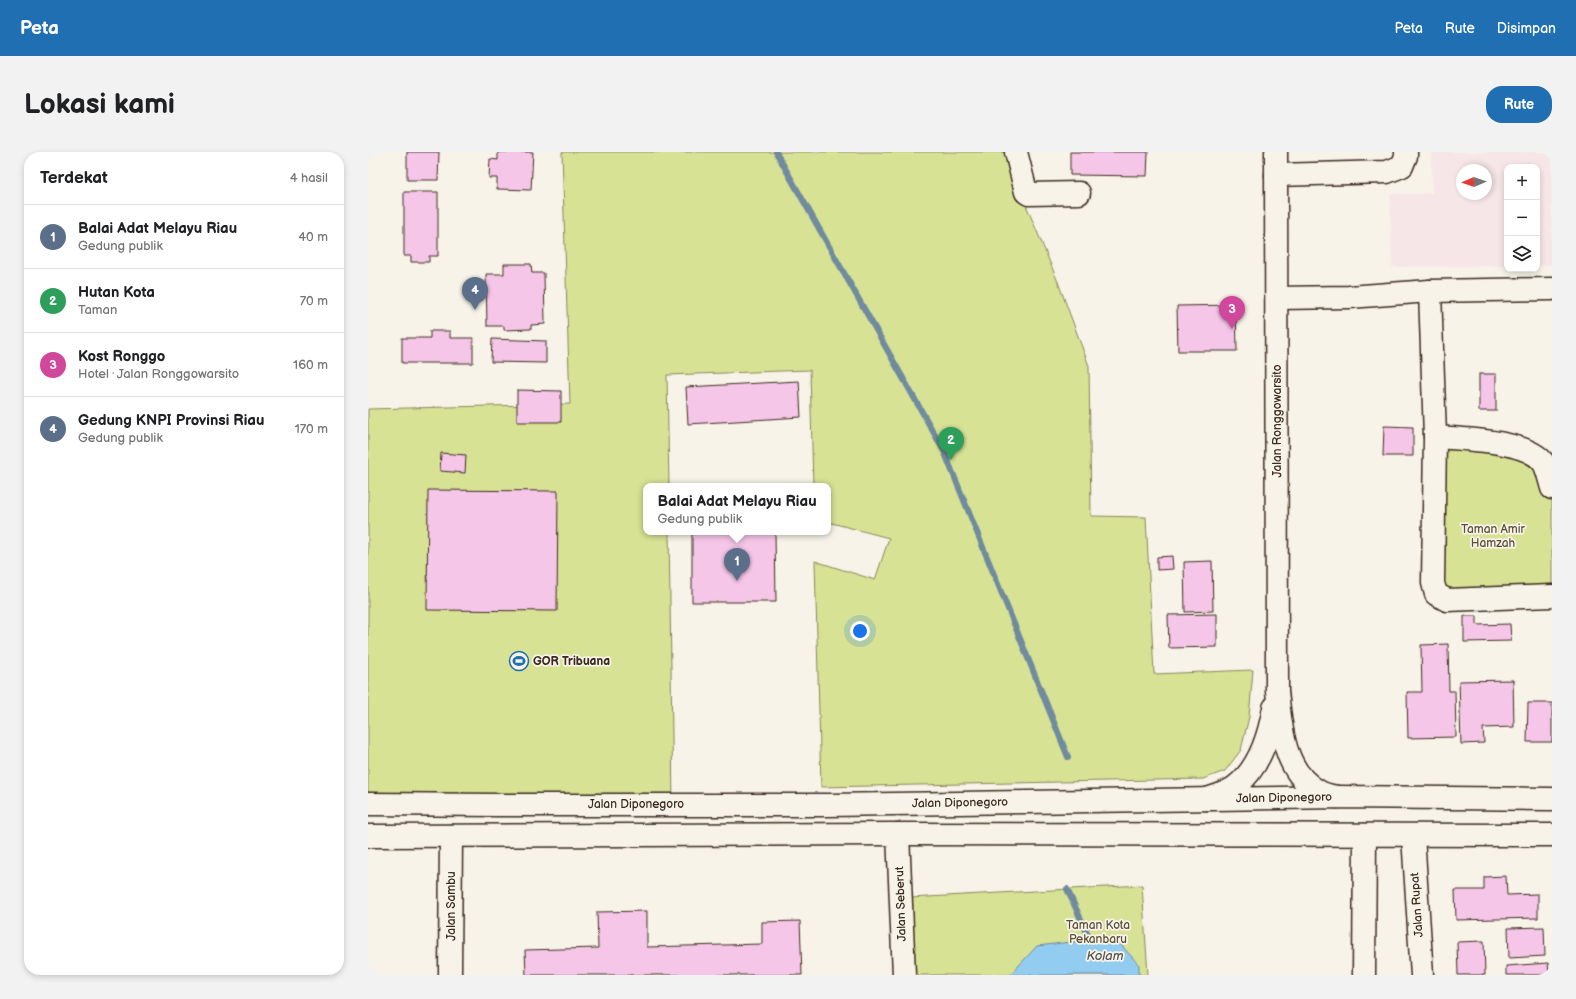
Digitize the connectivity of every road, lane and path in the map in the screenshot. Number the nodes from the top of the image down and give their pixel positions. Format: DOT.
graph roads {
  1 [pos="1016,152"];
  2 [pos="1276,152"];
  3 [pos="1406,152"];
  4 [pos="1276,175"];
  5 [pos="1079,193"];
  6 [pos="1552,289"];
  7 [pos="1430,291"];
  8 [pos="1276,298"];
  9 [pos="1435,437"];
  10 [pos="1552,488"];
  11 [pos="1552,596"];
  12 [pos="1277,691"];
  13 [pos="1338,797"];
  14 [pos="1207,799"];
  15 [pos="1552,799"];
  16 [pos="368,804"];
  17 [pos="602,804"];
  18 [pos="898,834"];
  19 [pos="602,835"];
  20 [pos="1365,835"];
  21 [pos="1552,835"];
  22 [pos="368,836"];
  23 [pos="451,836"];
  24 [pos="1413,836"];
  25 [pos="450,975"];
  26 [pos="904,975"];
  27 [pos="1364,975"];
  28 [pos="1422,975"];
  1 -- 5 [label="main road"];
  2 -- 4 [label="main road, Jalan Ronggowarsito"];
  3 -- 4 [label="main road"];
  4 -- 8 [label="main road, Jalan Ronggowarsito"];
  6 -- 7 [label="main road"];
  7 -- 8 [label="main road"];
  7 -- 9 [label="main road"];
  8 -- 12 [label="main road, Jalan Ronggowarsito"];
  9 -- 10 [label="main road"];
  9 -- 11 [label="main road"];
  12 -- 13 [label="main road, Jalan Ronggowarsito"];
  12 -- 14 [label="main road, Jalan Ronggowarsito"];
  13 -- 14 [label="main road, Jalan Diponegoro"];
  13 -- 15 [label="main road, Jalan Diponegoro"];
  14 -- 17 [label="main road, Jalan Diponegoro"];
  16 -- 17 [label="main road, Jalan Diponegoro"];
  17 -- 19 [label="main road"];
  18 -- 19 [label="main road"];
  18 -- 20 [label="main road"];
  18 -- 26 [label="main road, Jalan Seberut"];
  19 -- 23 [label="main road"];
  20 -- 24 [label="main road"];
  20 -- 27 [label="main road"];
  21 -- 24 [label="main road"];
  22 -- 23 [label="main road"];
  23 -- 25 [label="main road, Jalan Sambu"];
  24 -- 28 [label="main road, Jalan Rupat"];
}
